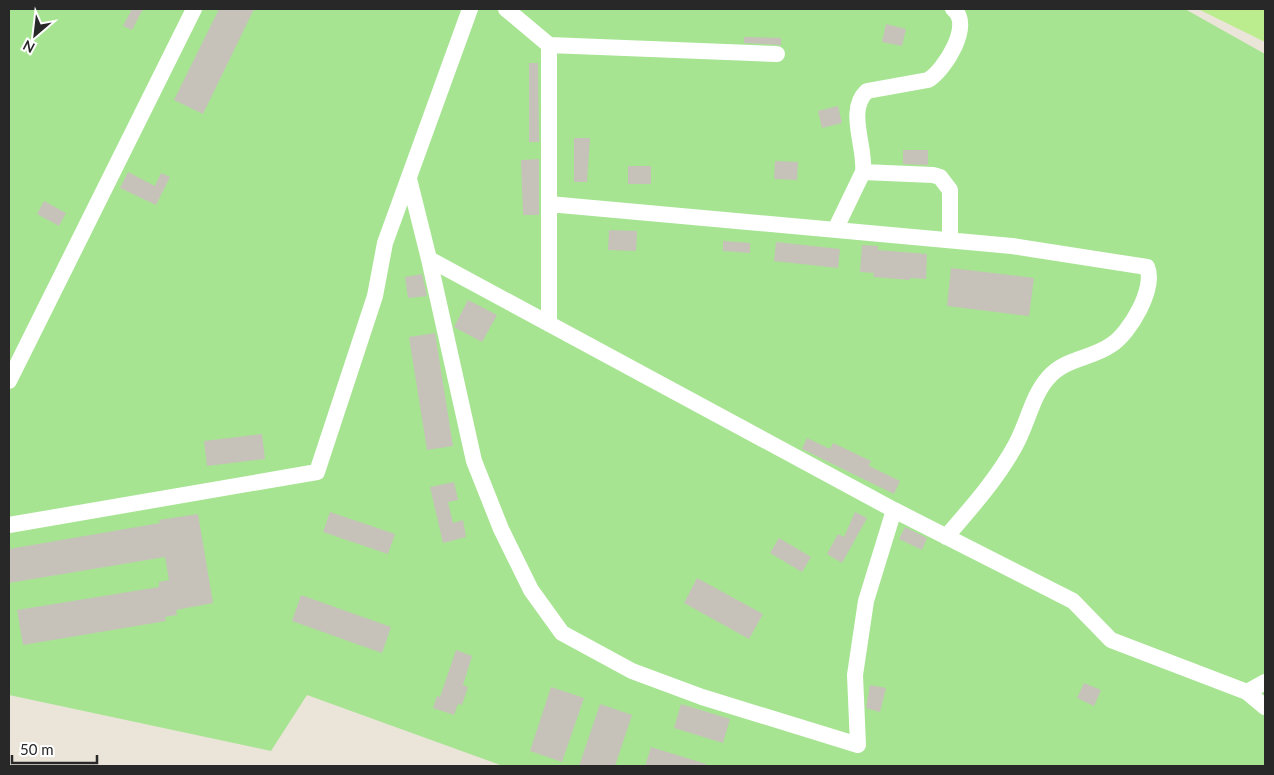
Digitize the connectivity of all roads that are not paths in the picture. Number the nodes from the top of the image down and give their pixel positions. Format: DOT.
graph roads {
  1 [pos="194,9"];
  2 [pos="470,9"];
  3 [pos="506,9"];
  4 [pos="953,9"];
  5 [pos="549,45"];
  6 [pos="777,54"];
  7 [pos="863,172"];
  8 [pos="409,180"];
  9 [pos="549,204"];
  10 [pos="835,230"];
  11 [pos="950,240"];
  12 [pos="429,259"];
  13 [pos="549,324"];
  14 [pos="9,381"];
  15 [pos="894,510"];
  16 [pos="9,525"];
  17 [pos="946,537"];
  18 [pos="1265,682"];
  19 [pos="1247,692"];
  20 [pos="1265,707"];
  1 -- 14 [label="lane"];
  2 -- 8 [label="lane"];
  3 -- 5 [label="lane"];
  4 -- 7 [label="lane"];
  5 -- 6 [label="lane"];
  5 -- 9 [label="lane"];
  7 -- 10 [label="lane"];
  7 -- 11 [label="lane"];
  8 -- 12 [label="lane"];
  8 -- 16 [label="lane"];
  9 -- 10 [label="lane"];
  9 -- 13 [label="lane"];
  10 -- 11 [label="lane"];
  11 -- 17 [label="lane"];
  12 -- 13 [label="lane"];
  12 -- 15 [label="lane"];
  13 -- 15 [label="lane"];
  15 -- 17 [label="lane"];
  17 -- 19 [label="lane"];
  18 -- 19 [label="lane"];
  19 -- 20 [label="lane"];
}
